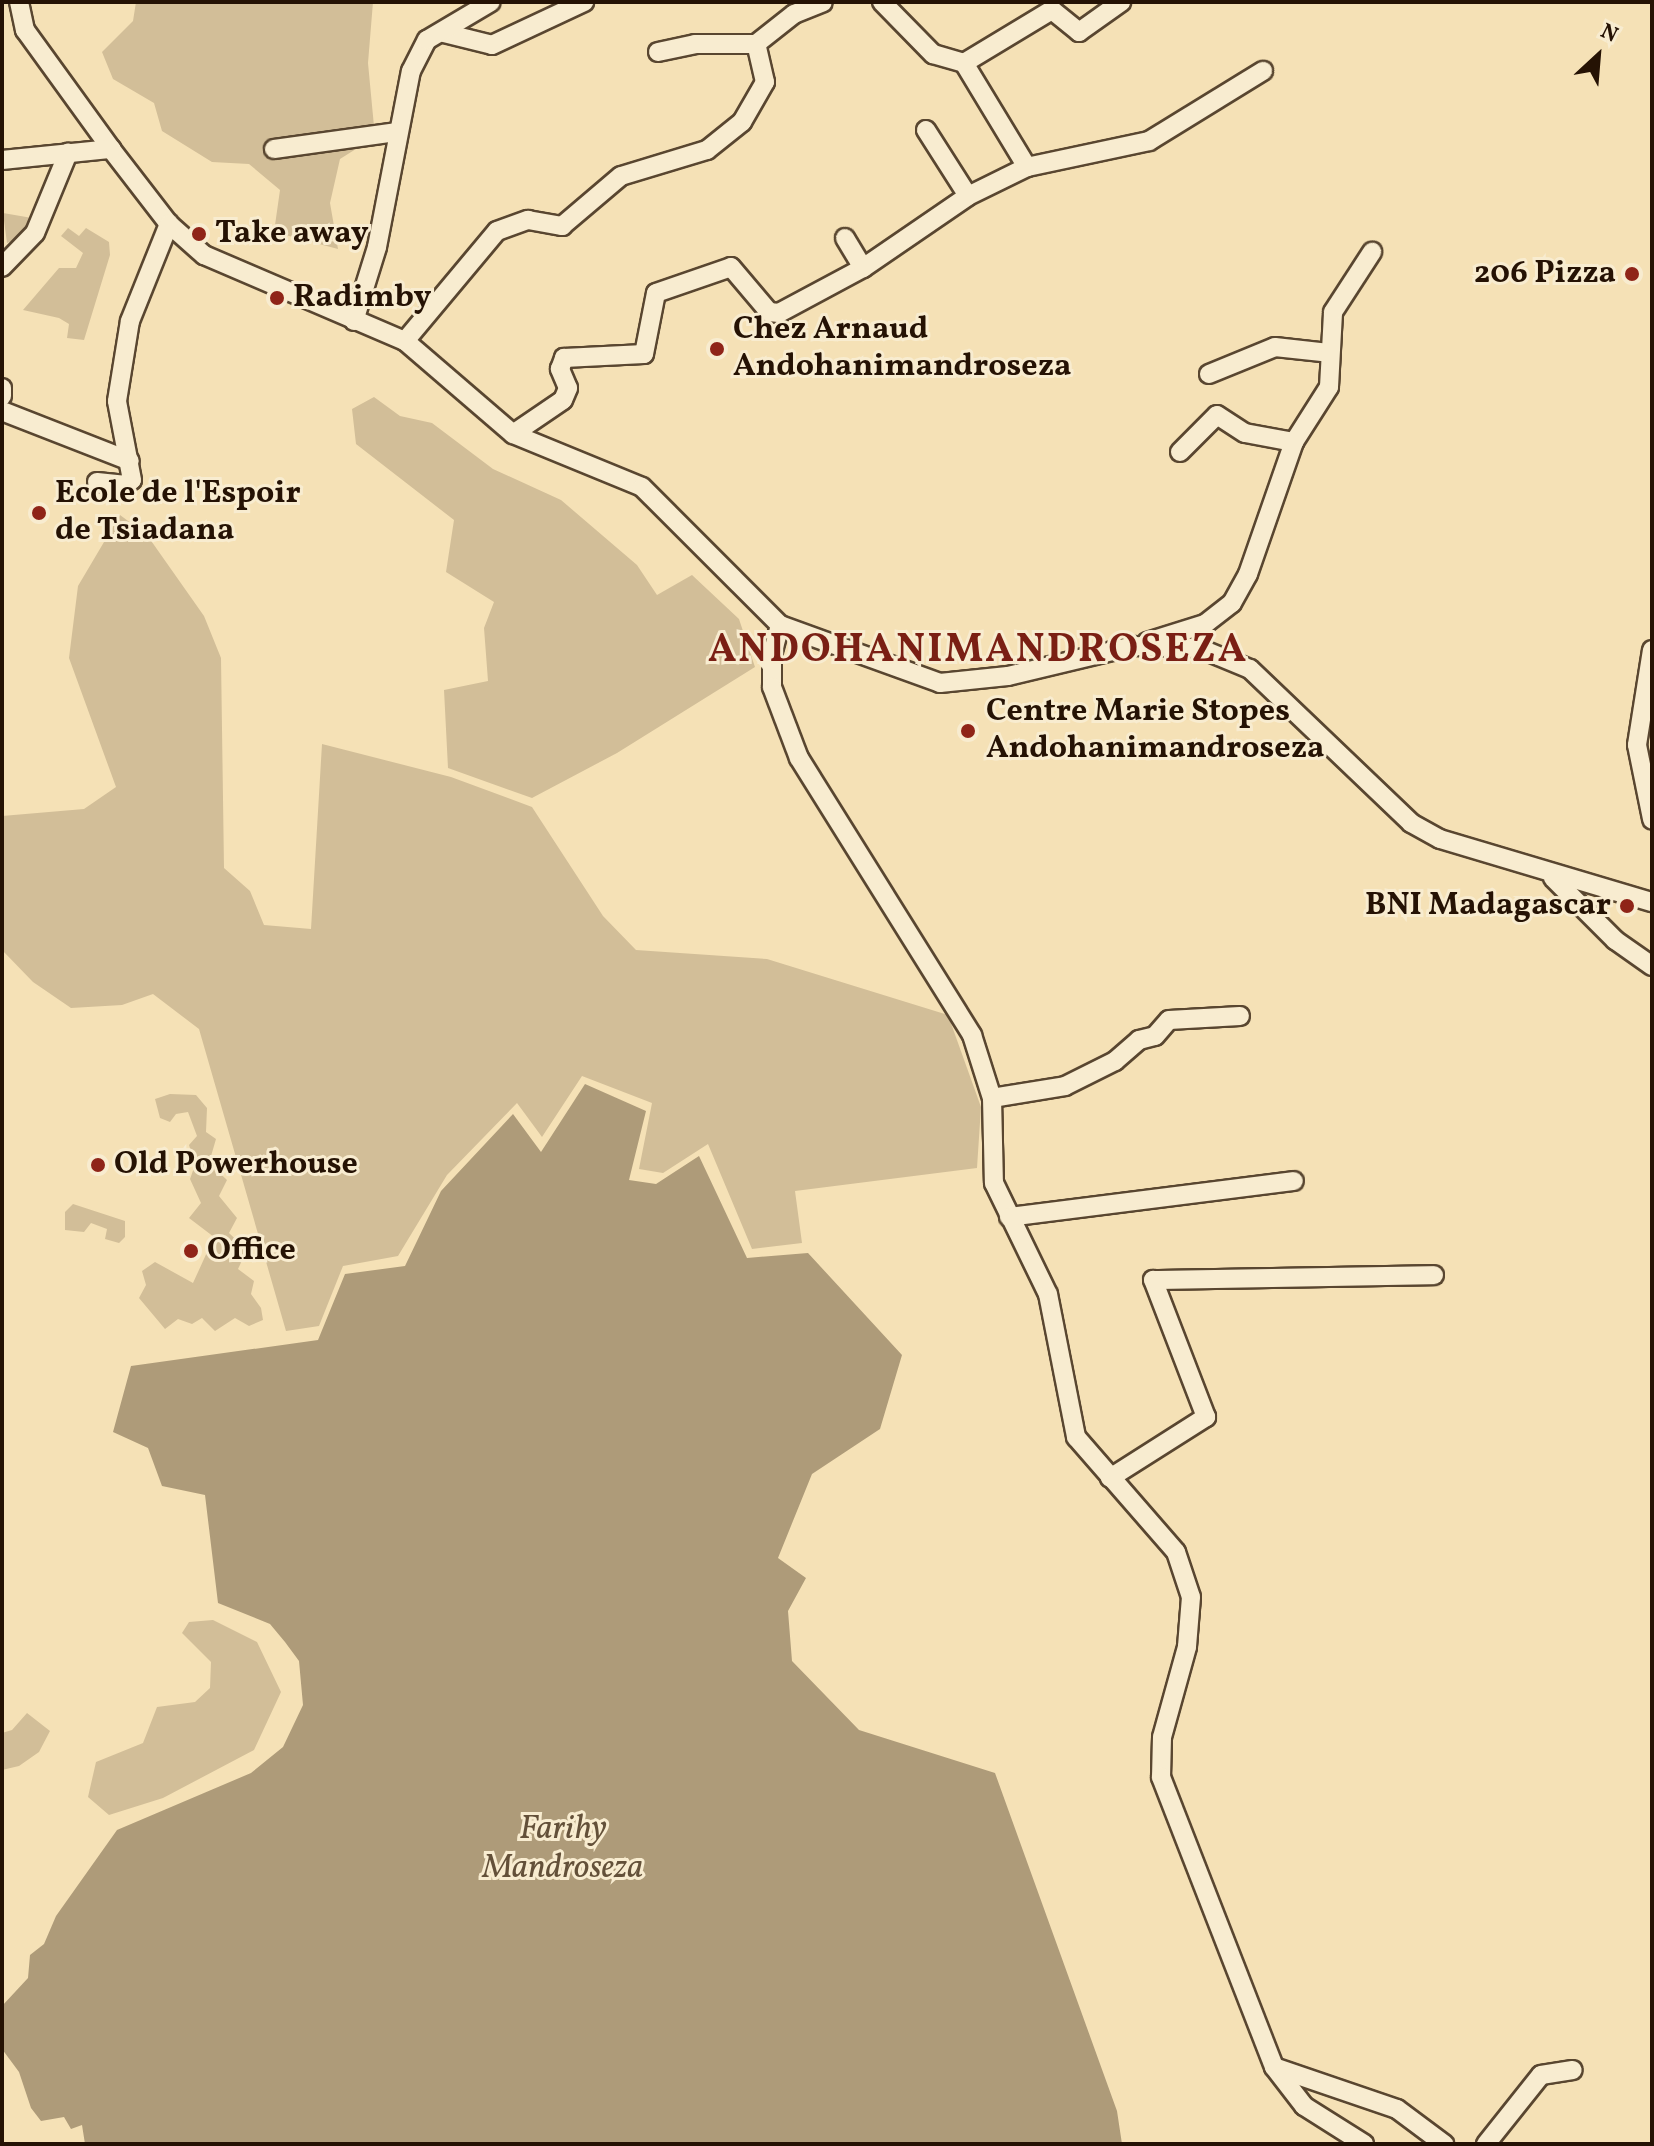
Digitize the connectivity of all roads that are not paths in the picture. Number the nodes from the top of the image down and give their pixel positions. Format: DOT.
graph roads {
  1 [pos="19,2"];
  2 [pos="491,2"];
  3 [pos="584,2"];
  4 [pos="823,2"];
  5 [pos="882,2"];
  6 [pos="1121,2"];
  7 [pos="444,33"];
  8 [pos="756,44"];
  9 [pos="658,52"];
  10 [pos="964,63"];
  11 [pos="1263,71"];
  12 [pos="926,130"];
  13 [pos="396,132"];
  14 [pos="111,149"];
  15 [pos="274,149"];
  16 [pos="68,153"];
  17 [pos="2,160"];
  18 [pos="1027,167"];
  19 [pos="968,196"];
  20 [pos="169,224"];
  21 [pos="845,238"];
  22 [pos="1372,252"];
  23 [pos="2,267"];
  24 [pos="863,268"];
  25 [pos="354,321"];
  26 [pos="405,341"];
  27 [pos="1329,353"];
  28 [pos="1209,374"];
  29 [pos="2,388"];
  30 [pos="2,396"];
  31 [pos="2,411"];
  32 [pos="513,434"];
  33 [pos="1294,442"];
  34 [pos="1180,452"];
  35 [pos="130,461"];
  36 [pos="97,482"];
  37 [pos="780,625"];
  38 [pos="1133,646"];
  39 [pos="1652,650"];
  40 [pos="1652,819"];
  41 [pos="1548,874"];
  42 [pos="1652,902"];
  43 [pos="1652,966"];
  44 [pos="1240,1016"];
  45 [pos="992,1098"];
  46 [pos="1294,1181"];
  47 [pos="1009,1217"];
  48 [pos="1434,1275"];
  49 [pos="1110,1478"];
  50 [pos="1274,2067"];
  51 [pos="1573,2070"];
  52 [pos="1364,2144"];
  53 [pos="1444,2144"];
  54 [pos="1486,2144"];
  1 -- 14 [label="street"];
  2 -- 7 [label="street"];
  3 -- 7 [label="street"];
  4 -- 8 [label="street"];
  5 -- 10 [label="street"];
  6 -- 10 [label="street"];
  7 -- 13 [label="street"];
  8 -- 9 [label="street"];
  8 -- 26 [label="street"];
  10 -- 18 [label="street"];
  11 -- 18 [label="street"];
  12 -- 19 [label="street"];
  13 -- 15 [label="street"];
  13 -- 25 [label="street"];
  14 -- 16 [label="street"];
  14 -- 20 [label="street"];
  16 -- 17 [label="street"];
  16 -- 23 [label="street"];
  18 -- 19 [label="street"];
  19 -- 24 [label="street"];
  20 -- 25 [label="street"];
  20 -- 35 [label="street"];
  21 -- 24 [label="street"];
  22 -- 27 [label="street"];
  24 -- 32 [label="street"];
  25 -- 26 [label="street"];
  26 -- 32 [label="street"];
  27 -- 28 [label="street"];
  27 -- 33 [label="street"];
  29 -- 30 [label="street"];
  31 -- 35 [label="street"];
  32 -- 37 [label="street"];
  33 -- 34 [label="street"];
  33 -- 38 [label="street"];
  35 -- 36 [label="street"];
  37 -- 38 [label="street"];
  37 -- 45 [label="street"];
  38 -- 41 [label="street"];
  39 -- 40 [label="street"];
  41 -- 42 [label="street"];
  41 -- 43 [label="street"];
  44 -- 45 [label="street"];
  45 -- 47 [label="street"];
  46 -- 47 [label="street"];
  47 -- 49 [label="street"];
  48 -- 49 [label="street"];
  49 -- 50 [label="street"];
  50 -- 52 [label="street"];
  50 -- 53 [label="street"];
  51 -- 54 [label="street"];
}
